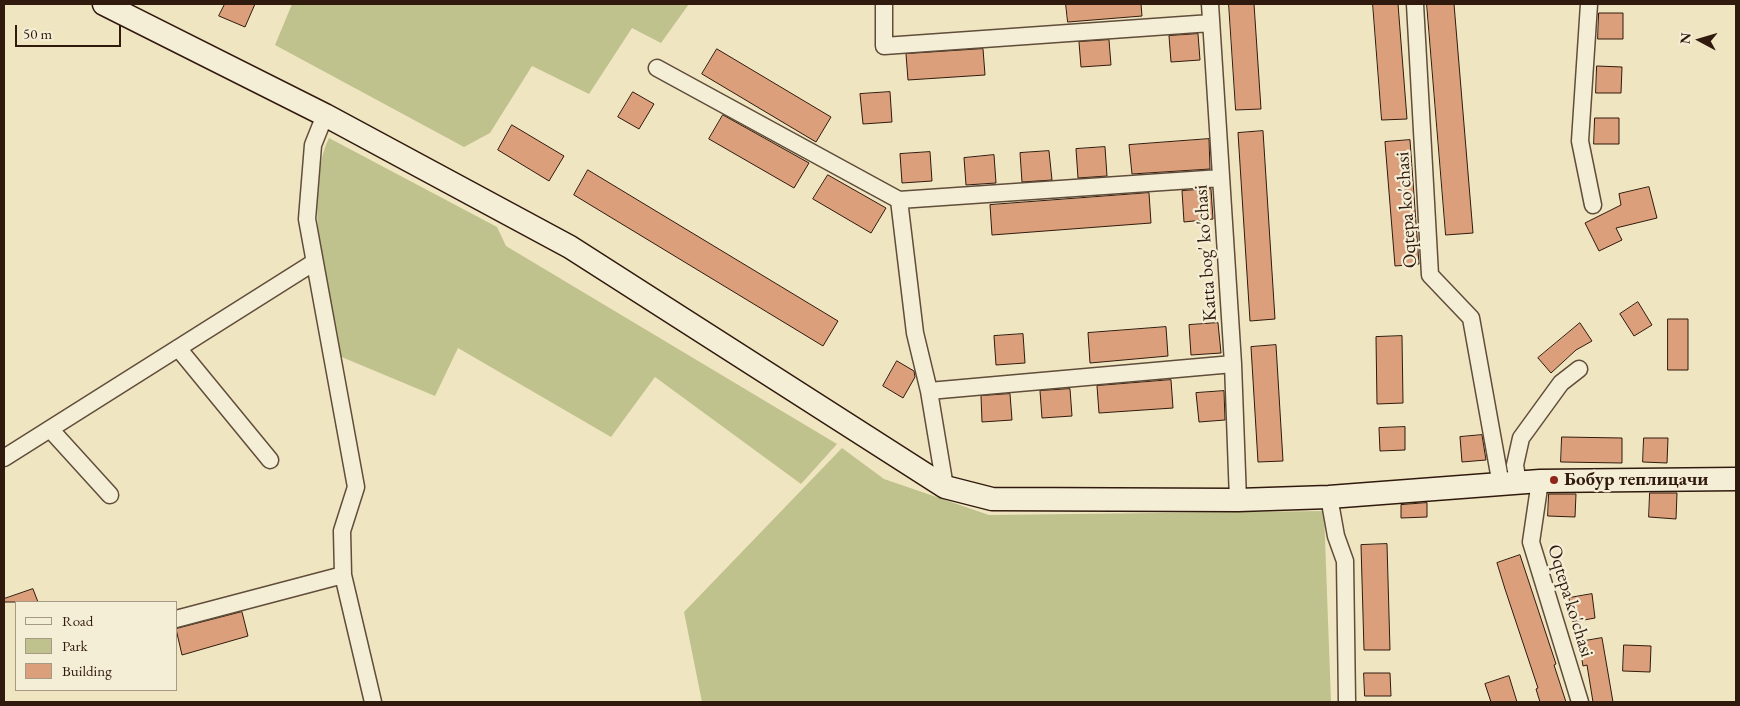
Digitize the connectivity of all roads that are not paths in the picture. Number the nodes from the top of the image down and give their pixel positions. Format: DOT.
graph roads {
  1 [pos="104,4"];
  2 [pos="884,4"];
  3 [pos="1210,4"];
  4 [pos="1415,4"];
  5 [pos="1589,4"];
  6 [pos="1211,22"];
  7 [pos="657,68"];
  8 [pos="325,115"];
  9 [pos="1221,178"];
  10 [pos="899,200"];
  11 [pos="1593,205"];
  12 [pos="313,263"];
  13 [pos="178,348"];
  14 [pos="1233,364"];
  15 [pos="1579,368"];
  16 [pos="929,391"];
  17 [pos="50,429"];
  18 [pos="4,458"];
  19 [pos="270,460"];
  20 [pos="1736,479"];
  21 [pos="1520,483"];
  22 [pos="945,487"];
  23 [pos="110,495"];
  24 [pos="1329,497"];
  25 [pos="1238,500"];
  26 [pos="342,575"];
  27 [pos="178,618"];
  28 [pos="373,702"];
  29 [pos="1347,702"];
  30 [pos="1580,702"];
  1 -- 8 [label="main road"];
  2 -- 6 [label="street"];
  3 -- 6 [label="street, Katta bog' ko'chasi"];
  4 -- 21 [label="street, Oqtepa ko'chasi"];
  5 -- 11 [label="street"];
  6 -- 9 [label="street, Katta bog' ko'chasi"];
  7 -- 10 [label="street"];
  8 -- 12 [label="street"];
  8 -- 22 [label="main road"];
  9 -- 10 [label="street"];
  9 -- 14 [label="street, Katta bog' ko'chasi"];
  10 -- 16 [label="street"];
  12 -- 13 [label="street"];
  12 -- 26 [label="street"];
  13 -- 17 [label="street"];
  13 -- 19 [label="street"];
  14 -- 16 [label="street"];
  14 -- 25 [label="street, Katta bog' ko'chasi"];
  15 -- 21 [label="street"];
  16 -- 22 [label="street"];
  17 -- 18 [label="street"];
  17 -- 23 [label="street"];
  20 -- 21 [label="main road"];
  21 -- 24 [label="main road"];
  21 -- 30 [label="street, Oqtepa ko'chasi"];
  22 -- 25 [label="main road"];
  24 -- 25 [label="main road"];
  24 -- 29 [label="street"];
  26 -- 27 [label="street"];
  26 -- 28 [label="street"];
}
